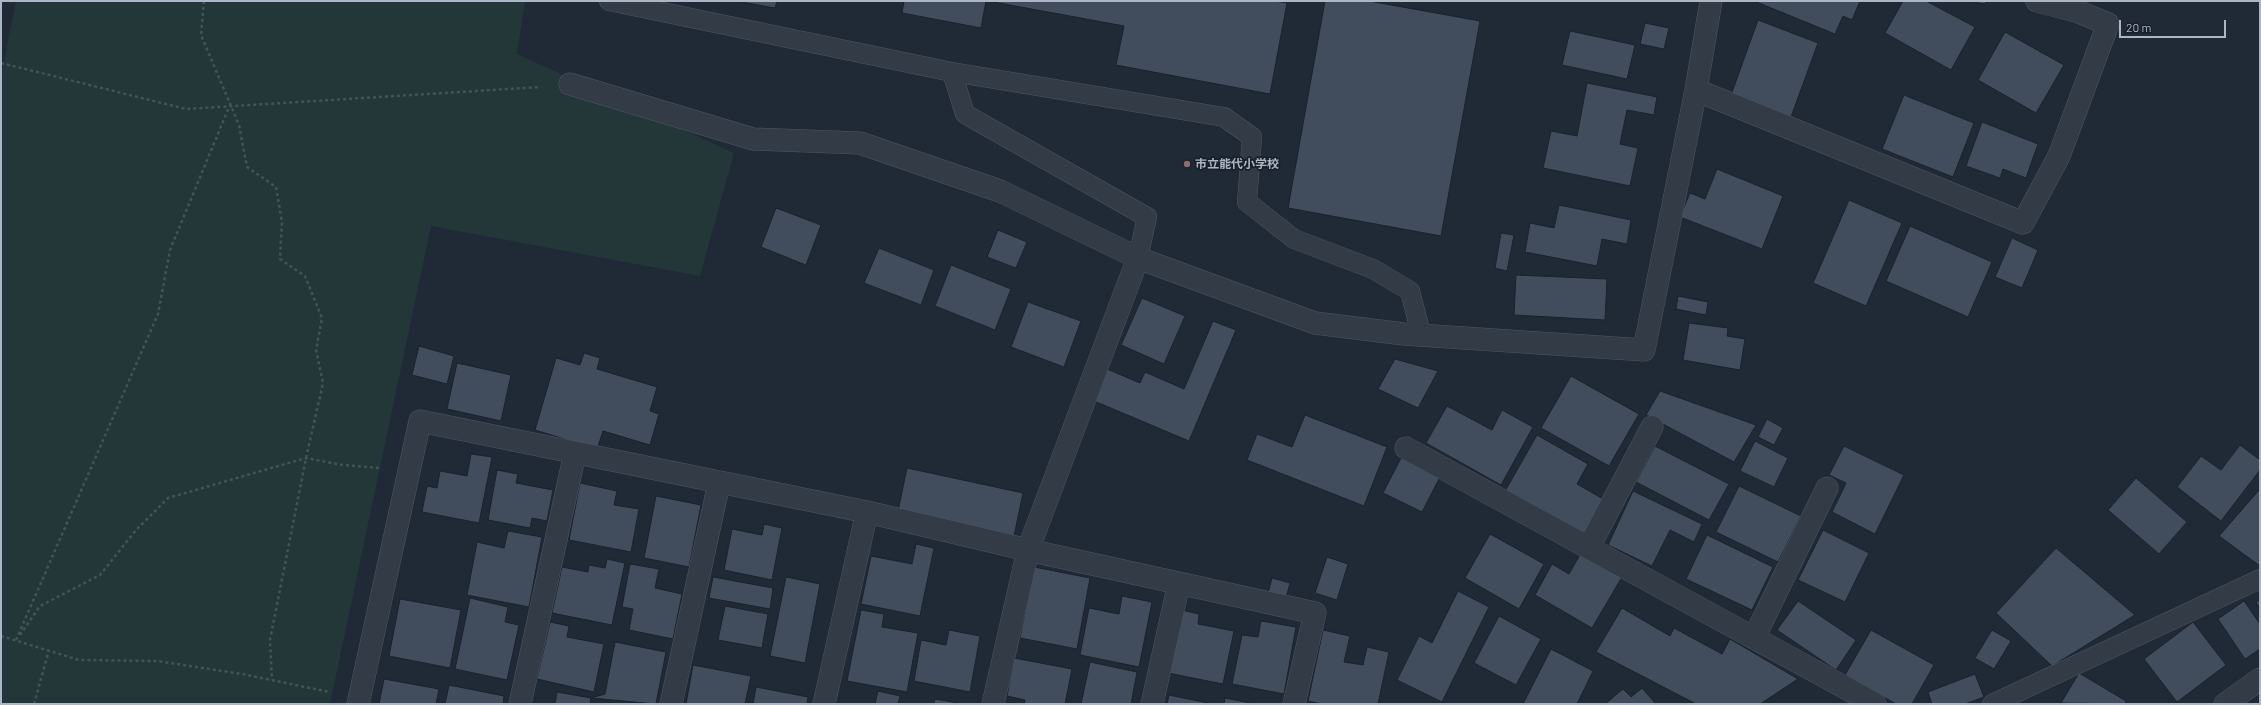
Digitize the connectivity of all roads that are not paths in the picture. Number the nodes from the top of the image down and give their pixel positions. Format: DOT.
graph roads {
  1 [pos="610,1"];
  2 [pos="1711,1"];
  3 [pos="2037,1"];
  4 [pos="952,72"];
  5 [pos="570,84"];
  6 [pos="1696,90"];
  7 [pos="1138,258"];
  8 [pos="1421,334"];
  9 [pos="1652,427"];
  10 [pos="1406,448"];
  11 [pos="575,453"];
  12 [pos="719,482"];
  13 [pos="1826,488"];
  14 [pos="866,512"];
  15 [pos="1589,547"];
  16 [pos="1028,550"];
  17 [pos="2260,579"];
  18 [pos="1179,583"];
  19 [pos="1754,638"];
  20 [pos="2260,679"];
  21 [pos="359,701"];
  22 [pos="520,704"];
  23 [pos="671,704"];
  24 [pos="824,704"];
  25 [pos="993,704"];
  26 [pos="1152,704"];
  27 [pos="1294,704"];
  28 [pos="1875,704"];
  29 [pos="1992,704"];
  30 [pos="2224,704"];
  1 -- 4 [label="lane"];
  2 -- 6 [label="street"];
  3 -- 6 [label="street"];
  4 -- 7 [label="lane"];
  4 -- 8 [label="lane"];
  5 -- 7 [label="street"];
  6 -- 8 [label="street"];
  7 -- 8 [label="street"];
  7 -- 16 [label="street"];
  9 -- 15 [label="street"];
  10 -- 15 [label="street"];
  11 -- 12 [label="street"];
  11 -- 21 [label="street"];
  11 -- 22 [label="street"];
  12 -- 14 [label="street"];
  12 -- 23 [label="street"];
  13 -- 19 [label="street"];
  14 -- 16 [label="street"];
  14 -- 24 [label="street"];
  15 -- 19 [label="street"];
  16 -- 18 [label="street"];
  16 -- 25 [label="street"];
  17 -- 29 [label="lane"];
  18 -- 26 [label="street"];
  18 -- 27 [label="street"];
  19 -- 28 [label="street"];
  20 -- 30 [label="street"];
}
